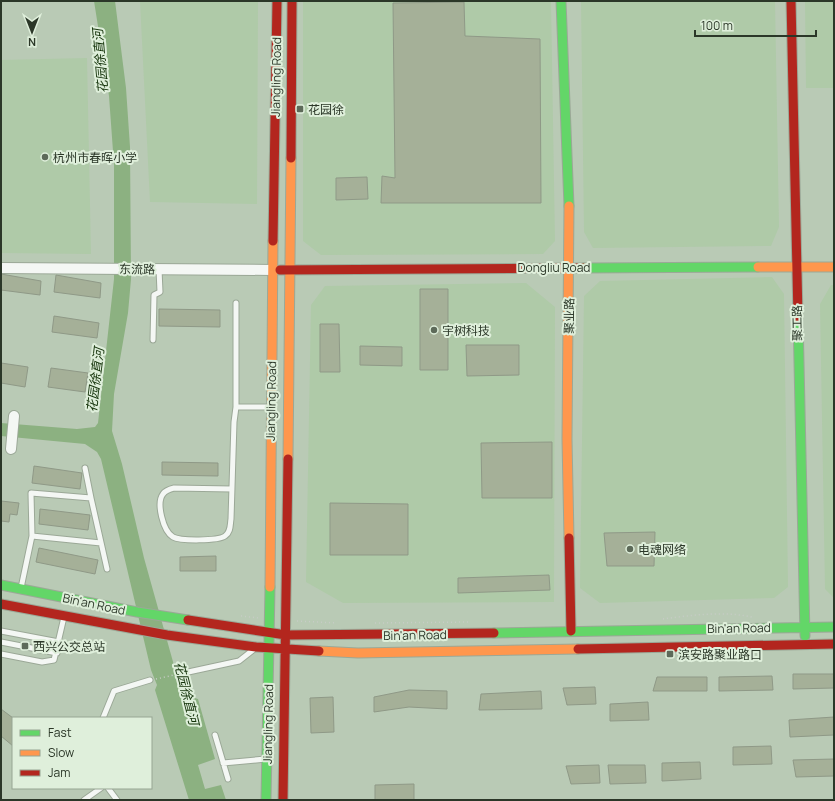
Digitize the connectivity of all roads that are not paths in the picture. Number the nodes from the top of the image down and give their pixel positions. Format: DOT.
graph roads {
  1 [pos="277,1"];
  2 [pos="292,1"];
  3 [pos="561,1"];
  4 [pos="791,1"];
  5 [pos="796,266"];
  6 [pos="569,267"];
  7 [pos="834,267"];
  8 [pos="1,268"];
  9 [pos="159,269"];
  10 [pos="290,269"];
  11 [pos="274,270"];
  12 [pos="236,303"];
  13 [pos="153,340"];
  14 [pos="236,407"];
  15 [pos="271,408"];
  16 [pos="14,416"];
  17 [pos="11,449"];
  18 [pos="85,468"];
  19 [pos="232,489"];
  20 [pos="91,498"];
  21 [pos="32,536"];
  22 [pos="101,543"];
  23 [pos="107,569"];
  24 [pos="1,585"];
  25 [pos="21,589"];
  26 [pos="2,605"];
  27 [pos="64,616"];
  28 [pos="834,627"];
  29 [pos="805,628"];
  30 [pos="1,631"];
  31 [pos="570,631"];
  32 [pos="270,634"];
  33 [pos="286,635"];
  34 [pos="1,642"];
  35 [pos="59,642"];
  36 [pos="834,644"];
  37 [pos="806,645"];
  38 [pos="256,647"];
  39 [pos="270,648"];
  40 [pos="286,649"];
  41 [pos="57,653"];
  42 [pos="1,654"];
  43 [pos="179,674"];
  44 [pos="150,680"];
  45 [pos="103,717"];
  46 [pos="215,735"];
  47 [pos="267,758"];
  48 [pos="223,763"];
  49 [pos="228,779"];
  50 [pos="100,789"];
  51 [pos="109,789"];
  52 [pos="84,800"];
  53 [pos="117,800"];
  54 [pos="266,800"];
  55 [pos="283,800"];
  1 -- 11 [label="main road, Jiangling Road"];
  2 -- 10 [label="main road, Jiangling Road"];
  3 -- 6 [label="main road, 聚业路"];
  4 -- 5 [label="main road, 聚工路"];
  5 -- 6 [label="main road, Dongliu Road"];
  5 -- 7 [label="main road, Dongliu Road"];
  5 -- 29 [label="main road, 聚工路"];
  6 -- 10 [label="main road, Dongliu Road"];
  6 -- 31 [label="main road, 聚业路"];
  8 -- 9 [label="street, 东流路"];
  9 -- 11 [label="street, 东流路"];
  9 -- 13 [label="lane"];
  10 -- 11 [label="main road, Dongliu Road"];
  10 -- 33 [label="main road, Jiangling Road"];
  11 -- 15 [label="main road, Jiangling Road"];
  12 -- 14 [label="lane"];
  14 -- 15 [label="lane"];
  14 -- 19 [label="lane"];
  15 -- 32 [label="main road, Jiangling Road"];
  16 -- 17 [label="street"];
  18 -- 20 [label="lane"];
  19 -- 19 [label="lane"];
  20 -- 21 [label="lane"];
  20 -- 22 [label="lane"];
  21 -- 22 [label="lane"];
  21 -- 25 [label="lane"];
  22 -- 23 [label="lane"];
  24 -- 25 [label="main road, Bin'an Road"];
  25 -- 32 [label="main road, Bin'an Road"];
  26 -- 27 [label="main road, Bin'an Road"];
  27 -- 35 [label="lane"];
  27 -- 38 [label="main road, Bin'an Road"];
  28 -- 29 [label="main road, Bin'an Road"];
  29 -- 31 [label="main road, Bin'an Road"];
  29 -- 37 [label="main road, 聚工路"];
  30 -- 35 [label="lane"];
  31 -- 33 [label="main road, Bin'an Road"];
  32 -- 33 [label="main road, Bin'an Road"];
  32 -- 39 [label="main road, Jiangling Road"];
  33 -- 40 [label="main road, Jiangling Road"];
  34 -- 41 [label="lane"];
  35 -- 41 [label="lane"];
  36 -- 37 [label="main road, Bin'an Road"];
  37 -- 40 [label="main road, Bin'an Road"];
  38 -- 39 [label="main road, Bin'an Road"];
  38 -- 43 [label="lane"];
  39 -- 40 [label="main road, Bin'an Road"];
  39 -- 47 [label="main road, Jiangling Road"];
  40 -- 55 [label="main road, Jiangling Road"];
  41 -- 42 [label="lane"];
  44 -- 45 [label="lane"];
  46 -- 48 [label="lane"];
  47 -- 48 [label="lane"];
  47 -- 54 [label="main road, Jiangling Road"];
  48 -- 49 [label="lane"];
  50 -- 52 [label="lane"];
  51 -- 53 [label="lane"];
}
